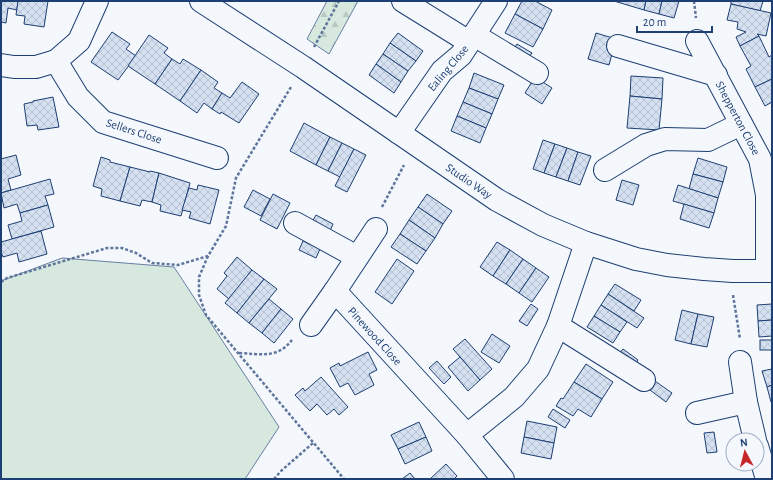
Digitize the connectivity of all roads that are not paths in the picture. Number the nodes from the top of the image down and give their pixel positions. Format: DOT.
graph roads {
  1 [pos="97,1"];
  2 [pos="201,1"];
  3 [pos="403,1"];
  4 [pos="496,1"];
  5 [pos="472,39"];
  6 [pos="697,41"];
  7 [pos="618,46"];
  8 [pos="56,61"];
  9 [pos="1,65"];
  10 [pos="537,73"];
  11 [pos="716,75"];
  12 [pos="741,124"];
  13 [pos="407,139"];
  14 [pos="216,158"];
  15 [pos="605,170"];
  16 [pos="768,178"];
  17 [pos="295,223"];
  18 [pos="376,229"];
  19 [pos="586,243"];
  20 [pos="357,257"];
  21 [pos="770,271"];
  22 [pos="334,291"];
  23 [pos="312,325"];
  24 [pos="558,326"];
  25 [pos="740,362"];
  26 [pos="644,380"];
  27 [pos="746,402"];
  28 [pos="697,413"];
  29 [pos="753,432"];
  30 [pos="466,435"];
  31 [pos="503,479"];
  1 -- 8 [label="street"];
  2 -- 13 [label="street, Studio Way"];
  3 -- 5 [label="street"];
  4 -- 5 [label="street, Ealing Close"];
  5 -- 10 [label="street"];
  5 -- 13 [label="street, Ealing Close"];
  6 -- 11 [label="street, Shepperton Close"];
  7 -- 11 [label="street"];
  8 -- 9 [label="street"];
  8 -- 14 [label="street, Sellers Close"];
  11 -- 12 [label="street, Shepperton Close"];
  12 -- 15 [label="street"];
  12 -- 16 [label="street, Shepperton Close"];
  13 -- 19 [label="street, Studio Way"];
  16 -- 21 [label="street, Shepperton Close"];
  17 -- 20 [label="street"];
  18 -- 20 [label="street"];
  19 -- 21 [label="street, Studio Way"];
  19 -- 24 [label="street"];
  20 -- 22 [label="street"];
  22 -- 23 [label="street"];
  22 -- 30 [label="street, Pinewood Close"];
  24 -- 26 [label="street"];
  24 -- 30 [label="street"];
  25 -- 27 [label="street"];
  27 -- 28 [label="street"];
  27 -- 29 [label="street"];
  30 -- 31 [label="street, Pinewood Close"];
}
